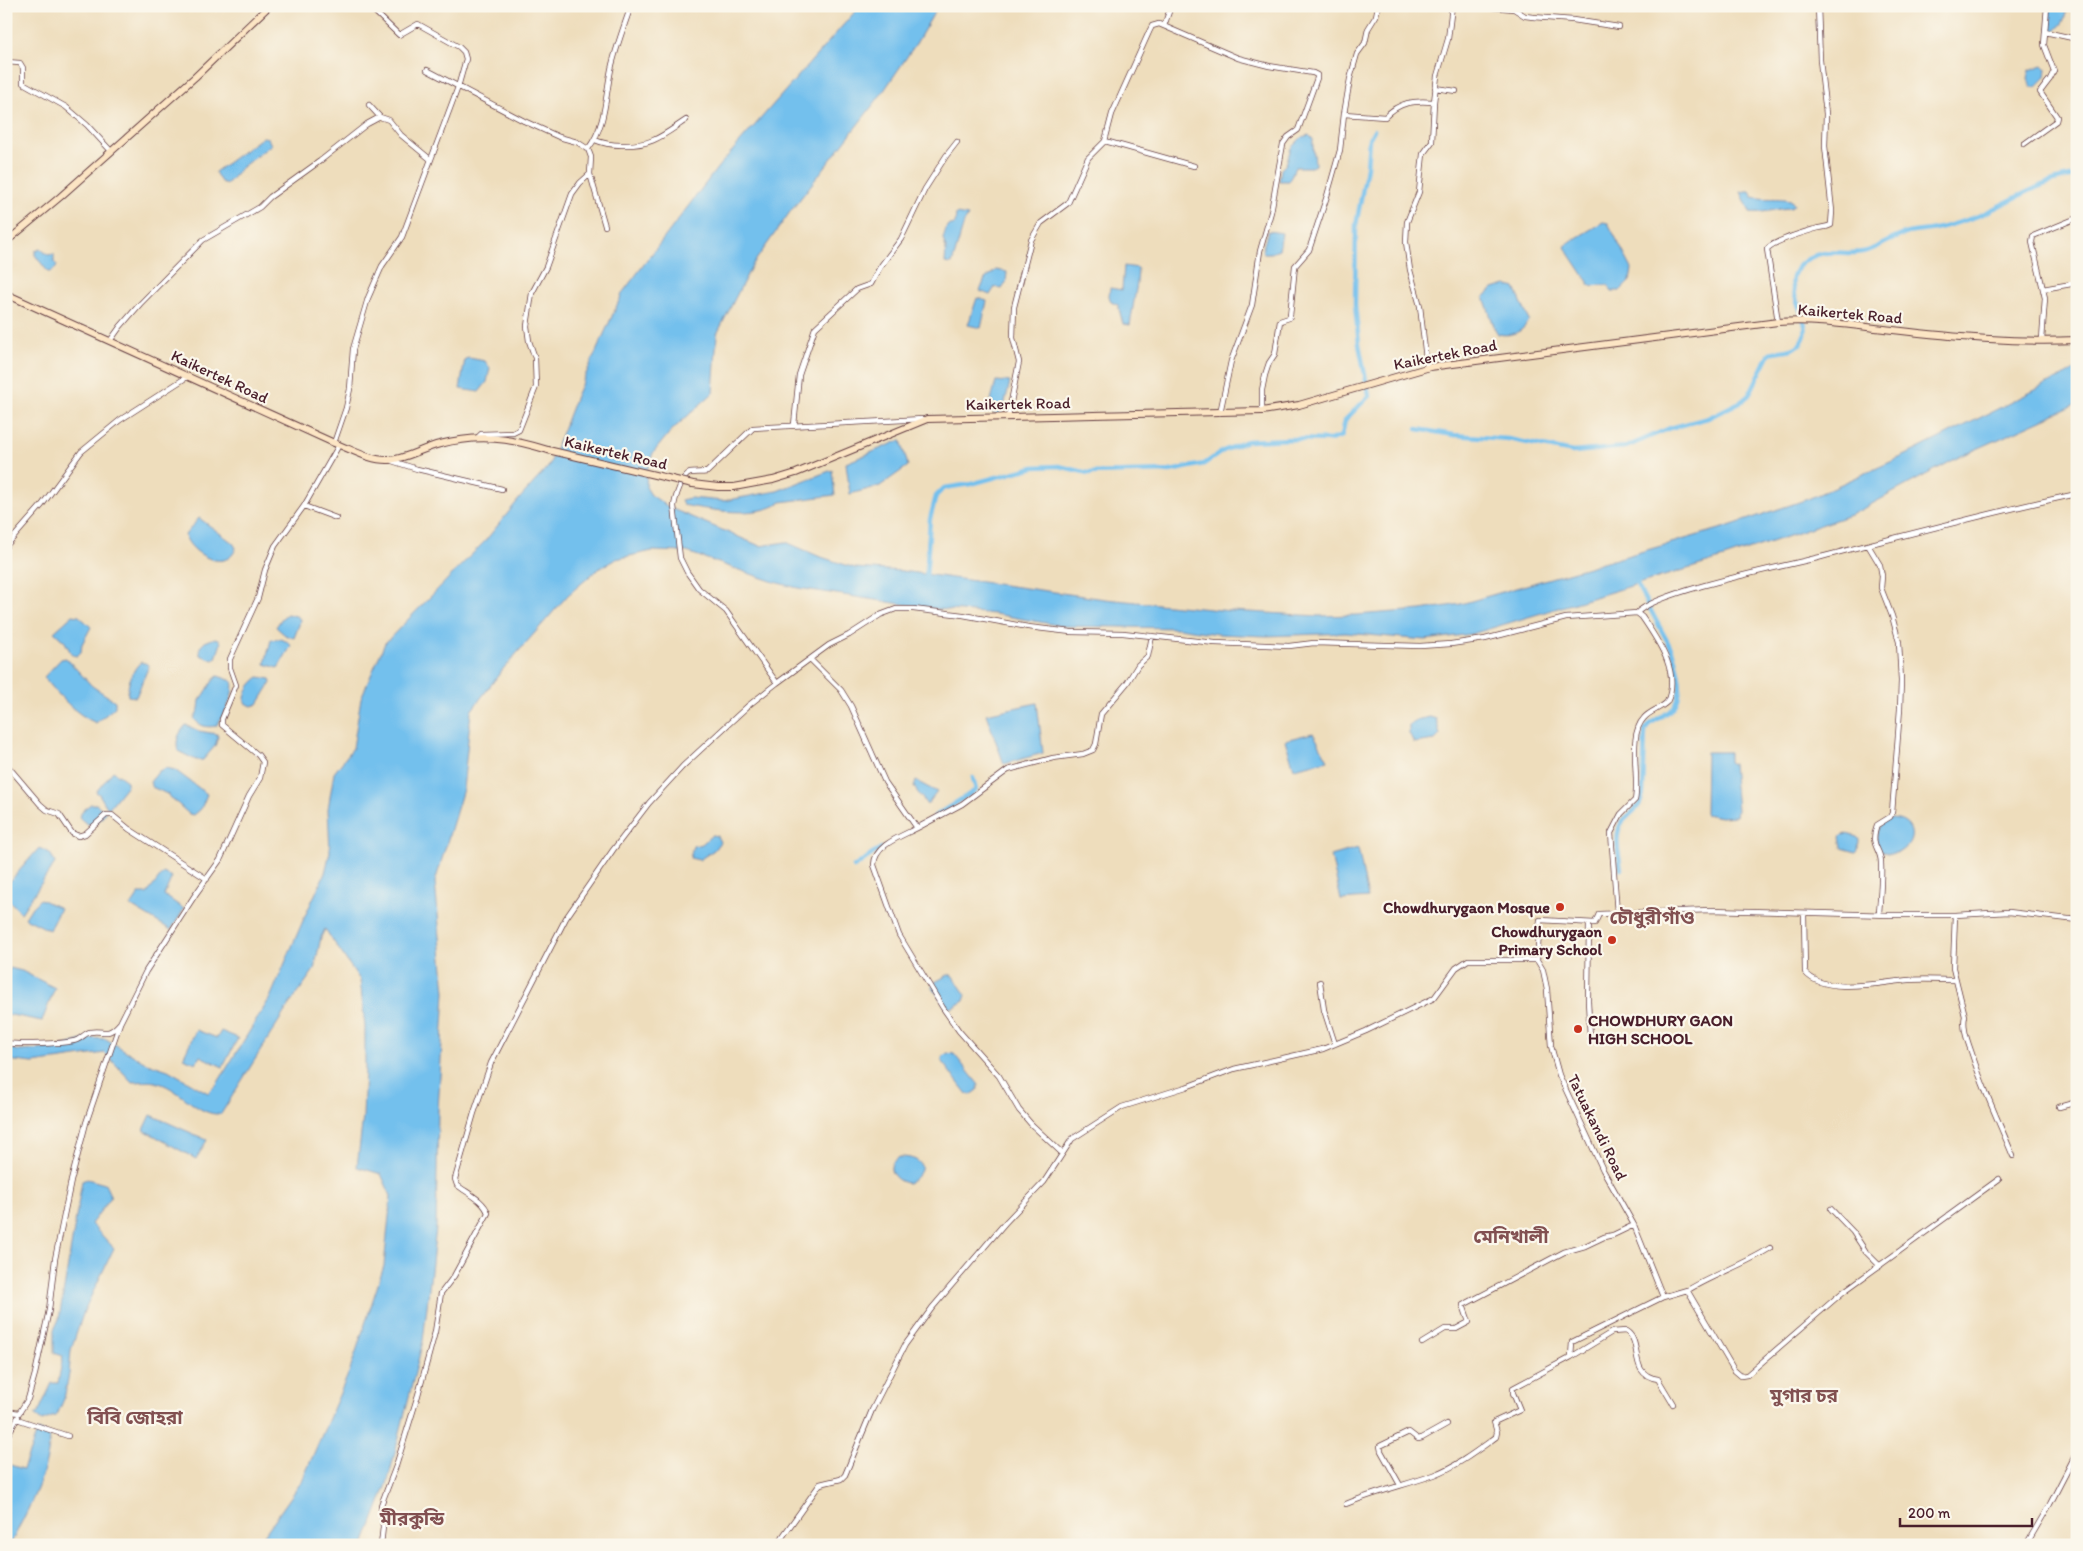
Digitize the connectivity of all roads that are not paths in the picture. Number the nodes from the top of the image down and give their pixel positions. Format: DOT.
graph roads {
  1 [pos="269,6"];
  2 [pos="369,6"];
  3 [pos="631,6"];
  4 [pos="1171,6"];
  5 [pos="1378,6"];
  6 [pos="1452,6"];
  7 [pos="1480,6"];
  8 [pos="1818,6"];
  9 [pos="2047,6"];
  10 [pos="1164,26"];
  11 [pos="1619,28"];
  12 [pos="2045,32"];
  13 [pos="2077,39"];
  14 [pos="6,62"];
  15 [pos="427,70"];
  16 [pos="458,87"];
  17 [pos="1436,88"];
  18 [pos="1456,91"];
  19 [pos="1434,102"];
  20 [pos="369,105"];
  21 [pos="1344,114"];
  22 [pos="380,117"];
  23 [pos="686,120"];
  24 [pos="595,140"];
  25 [pos="1105,140"];
  26 [pos="957,142"];
  27 [pos="2024,144"];
  28 [pos="588,149"];
  29 [pos="110,151"];
  30 [pos="430,159"];
  31 [pos="1194,166"];
  32 [pos="590,174"];
  33 [pos="2077,218"];
  34 [pos="605,226"];
  35 [pos="6,242"];
  36 [pos="2077,283"];
  37 [pos="2043,289"];
  38 [pos="6,294"];
  39 [pos="1778,322"];
  40 [pos="2042,340"];
  41 [pos="2077,340"];
  42 [pos="110,341"];
  43 [pos="1427,368"];
  44 [pos="187,378"];
  45 [pos="1262,412"];
  46 [pos="1220,414"];
  47 [pos="1008,417"];
  48 [pos="927,419"];
  49 [pos="794,426"];
  50 [pos="477,438"];
  51 [pos="336,444"];
  52 [pos="389,460"];
  53 [pos="502,489"];
  54 [pos="2077,494"];
  55 [pos="304,506"];
  56 [pos="336,518"];
  57 [pos="1868,545"];
  58 [pos="6,546"];
  59 [pos="1639,611"];
  60 [pos="1152,636"];
  61 [pos="810,659"];
  62 [pos="777,683"];
  63 [pos="6,764"];
  64 [pos="916,827"];
  65 [pos="207,879"];
  66 [pos="1617,913"];
  67 [pos="1804,914"];
  68 [pos="1880,914"];
  69 [pos="1955,915"];
  70 [pos="2077,920"];
  71 [pos="1588,923"];
  72 [pos="1537,960"];
  73 [pos="1955,980"];
  74 [pos="1320,982"];
  75 [pos="119,1026"];
  76 [pos="1590,1037"];
  77 [pos="6,1043"];
  78 [pos="1335,1044"];
  79 [pos="2077,1102"];
  80 [pos="2059,1107"];
  81 [pos="1062,1153"];
  82 [pos="2014,1156"];
  83 [pos="2000,1179"];
  84 [pos="1831,1209"];
  85 [pos="1634,1225"];
  86 [pos="1770,1248"];
  87 [pos="1880,1266"];
  88 [pos="1688,1290"];
  89 [pos="1663,1297"];
  90 [pos="1422,1344"];
  91 [pos="1572,1357"];
  92 [pos="1673,1404"];
  93 [pos="6,1411"];
  94 [pos="19,1413"];
  95 [pos="17,1419"];
  96 [pos="1447,1424"];
  97 [pos="68,1436"];
  98 [pos="6,1438"];
  99 [pos="2077,1452"];
  100 [pos="1400,1485"];
  101 [pos="1346,1504"];
  102 [pos="381,1545"];
  103 [pos="779,1545"];
  104 [pos="2026,1545"];
  1 -- 29 [label="main road"];
  2 -- 16 [label="street"];
  3 -- 24 [label="street"];
  4 -- 10 [label="street"];
  5 -- 21 [label="street"];
  6 -- 17 [label="street"];
  7 -- 11 [label="street"];
  8 -- 39 [label="street"];
  9 -- 12 [label="street"];
  10 -- 25 [label="street"];
  10 -- 46 [label="street"];
  12 -- 13 [label="street"];
  12 -- 27 [label="street"];
  14 -- 29 [label="street"];
  15 -- 16 [label="street"];
  16 -- 28 [label="street"];
  16 -- 30 [label="street"];
  17 -- 18 [label="street"];
  17 -- 19 [label="street"];
  19 -- 21 [label="street"];
  19 -- 43 [label="street"];
  20 -- 22 [label="street"];
  21 -- 45 [label="street"];
  22 -- 30 [label="street"];
  22 -- 42 [label="street"];
  23 -- 24 [label="street"];
  24 -- 28 [label="street"];
  25 -- 31 [label="street"];
  25 -- 47 [label="street"];
  26 -- 49 [label="street"];
  28 -- 32 [label="street"];
  29 -- 35 [label="main road"];
  30 -- 51 [label="street"];
  32 -- 34 [label="street"];
  32 -- 50 [label="street"];
  33 -- 37 [label="street"];
  36 -- 37 [label="street"];
  37 -- 40 [label="street"];
  38 -- 42 [label="main road, Kaikertek Road"];
  39 -- 40 [label="main road, Kaikertek Road"];
  39 -- 43 [label="main road, Kaikertek Road"];
  40 -- 41 [label="main road, Kaikertek Road"];
  42 -- 44 [label="main road, Kaikertek Road"];
  43 -- 45 [label="main road, Kaikertek Road"];
  44 -- 51 [label="main road, Kaikertek Road"];
  44 -- 58 [label="street"];
  45 -- 46 [label="main road, Kaikertek Road"];
  46 -- 47 [label="main road, Kaikertek Road"];
  47 -- 48 [label="main road, Kaikertek Road"];
  48 -- 49 [label="street"];
  48 -- 50 [label="main road, Kaikertek Road, bridge"];
  49 -- 62 [label="street"];
  50 -- 52 [label="main road, Kaikertek Road"];
  51 -- 52 [label="main road, Kaikertek Road"];
  51 -- 55 [label="street"];
  52 -- 53 [label="street"];
  54 -- 57 [label="street"];
  55 -- 56 [label="street"];
  55 -- 65 [label="street"];
  57 -- 59 [label="street"];
  57 -- 68 [label="street"];
  59 -- 60 [label="street"];
  59 -- 66 [label="street"];
  60 -- 61 [label="street"];
  60 -- 64 [label="street"];
  61 -- 62 [label="street"];
  61 -- 64 [label="street"];
  62 -- 102 [label="street"];
  63 -- 65 [label="street"];
  64 -- 81 [label="street"];
  65 -- 75 [label="street"];
  66 -- 67 [label="street"];
  66 -- 71 [label="street"];
  67 -- 68 [label="street"];
  67 -- 73 [label="street"];
  68 -- 69 [label="street"];
  69 -- 70 [label="street"];
  69 -- 73 [label="street"];
  71 -- 72 [label="street"];
  71 -- 76 [label="street"];
  72 -- 78 [label="street"];
  72 -- 85 [label="street, Tatuakandi Road"];
  73 -- 82 [label="street"];
  74 -- 78 [label="street"];
  75 -- 77 [label="street"];
  75 -- 94 [label="street"];
  78 -- 81 [label="street"];
  79 -- 80 [label="street"];
  81 -- 103 [label="street"];
  83 -- 87 [label="street"];
  84 -- 87 [label="street"];
  85 -- 89 [label="street, Tatuakandi Road"];
  85 -- 90 [label="street"];
  86 -- 88 [label="street"];
  87 -- 88 [label="street"];
  88 -- 89 [label="street"];
  89 -- 91 [label="street"];
  91 -- 92 [label="street"];
  91 -- 100 [label="street"];
  93 -- 94 [label="street"];
  94 -- 95 [label="street"];
  95 -- 97 [label="street"];
  95 -- 98 [label="street"];
  96 -- 100 [label="street"];
  99 -- 104 [label="street"];
  100 -- 101 [label="street"];
}
